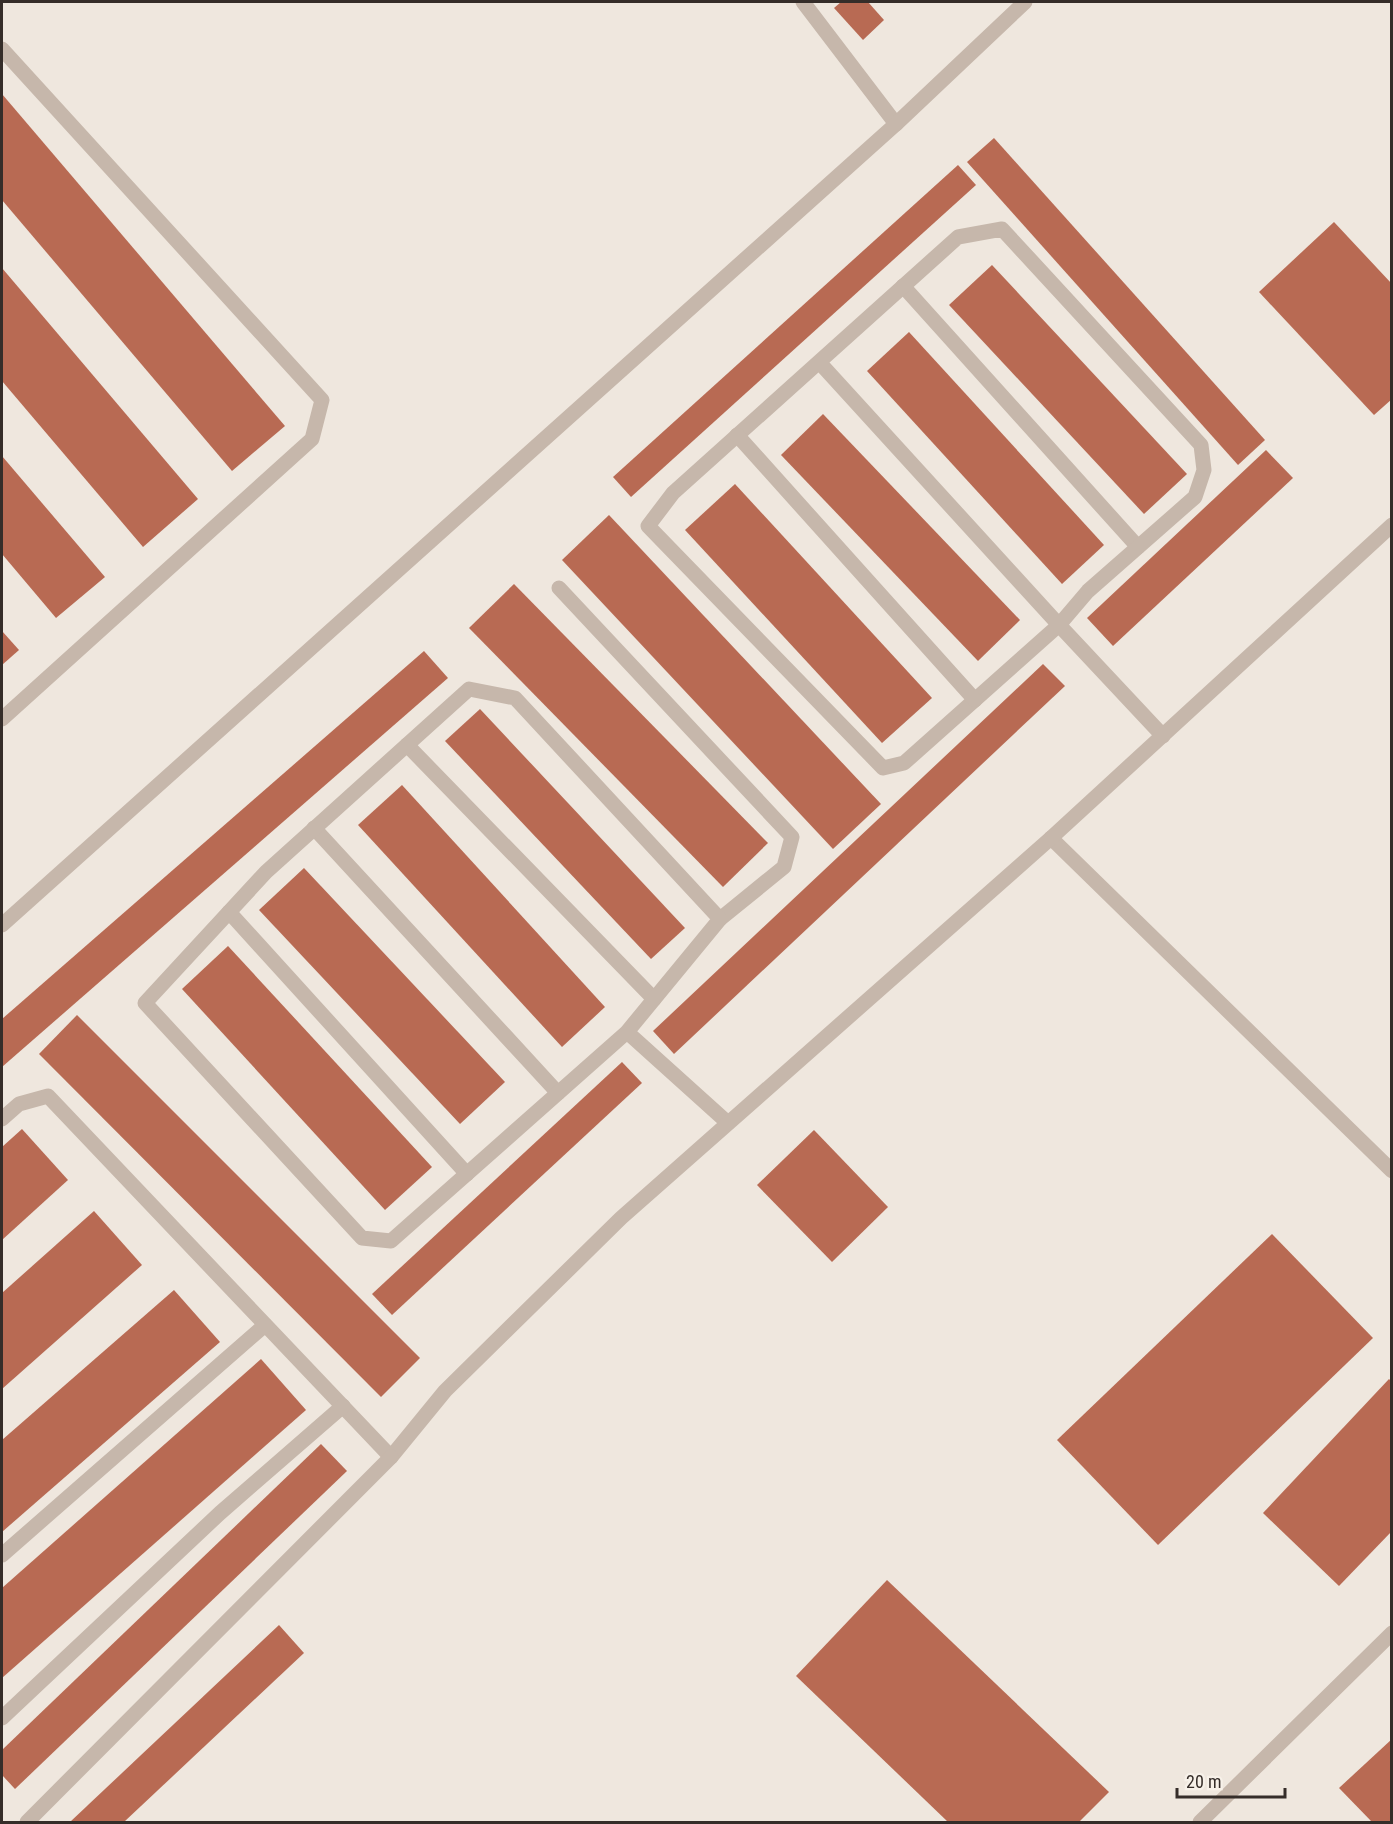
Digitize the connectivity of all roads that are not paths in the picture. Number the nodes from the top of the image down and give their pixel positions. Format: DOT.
graph roads {
  1 [pos="803,2"];
  2 [pos="1025,2"];
  3 [pos="2,49"];
  4 [pos="896,124"];
  5 [pos="903,286"];
  6 [pos="819,362"];
  7 [pos="737,435"];
  8 [pos="1392,525"];
  9 [pos="1138,547"];
  10 [pos="559,588"];
  11 [pos="1059,625"];
  12 [pos="975,700"];
  13 [pos="2,719"];
  14 [pos="1163,736"];
  15 [pos="407,745"];
  16 [pos="315,828"];
  17 [pos="1050,838"];
  18 [pos="229,912"];
  19 [pos="720,919"];
  20 [pos="2,925"];
  21 [pos="654,999"];
  22 [pos="627,1032"];
  23 [pos="558,1094"];
  24 [pos="2,1119"];
  25 [pos="728,1124"];
  26 [pos="1392,1172"];
  27 [pos="467,1174"];
  28 [pos="266,1325"];
  29 [pos="343,1406"];
  30 [pos="391,1457"];
  31 [pos="2,1555"];
  32 [pos="1392,1633"];
  33 [pos="2,1719"];
  34 [pos="27,1822"];
  35 [pos="1200,1822"];
  1 -- 4 [label="street"];
  2 -- 4 [label="street"];
  3 -- 13 [label="street"];
  4 -- 20 [label="street"];
  5 -- 6 [label="street"];
  5 -- 9 [label="street"];
  5 -- 9 [label="street"];
  6 -- 7 [label="street"];
  6 -- 11 [label="street"];
  7 -- 12 [label="street"];
  7 -- 12 [label="street"];
  8 -- 14 [label="street"];
  9 -- 11 [label="street"];
  10 -- 19 [label="street"];
  11 -- 12 [label="street"];
  11 -- 14 [label="street"];
  14 -- 17 [label="street"];
  15 -- 16 [label="street"];
  15 -- 19 [label="street"];
  15 -- 21 [label="street"];
  16 -- 18 [label="street"];
  16 -- 23 [label="street"];
  17 -- 25 [label="street"];
  17 -- 26 [label="street"];
  18 -- 27 [label="street"];
  18 -- 27 [label="street"];
  19 -- 21 [label="street"];
  21 -- 22 [label="street"];
  22 -- 23 [label="street"];
  22 -- 25 [label="street"];
  23 -- 27 [label="street"];
  24 -- 28 [label="street"];
  25 -- 30 [label="street"];
  28 -- 29 [label="street"];
  28 -- 31 [label="street"];
  29 -- 30 [label="street"];
  29 -- 33 [label="street"];
  30 -- 34 [label="street"];
  32 -- 35 [label="street"];
}
